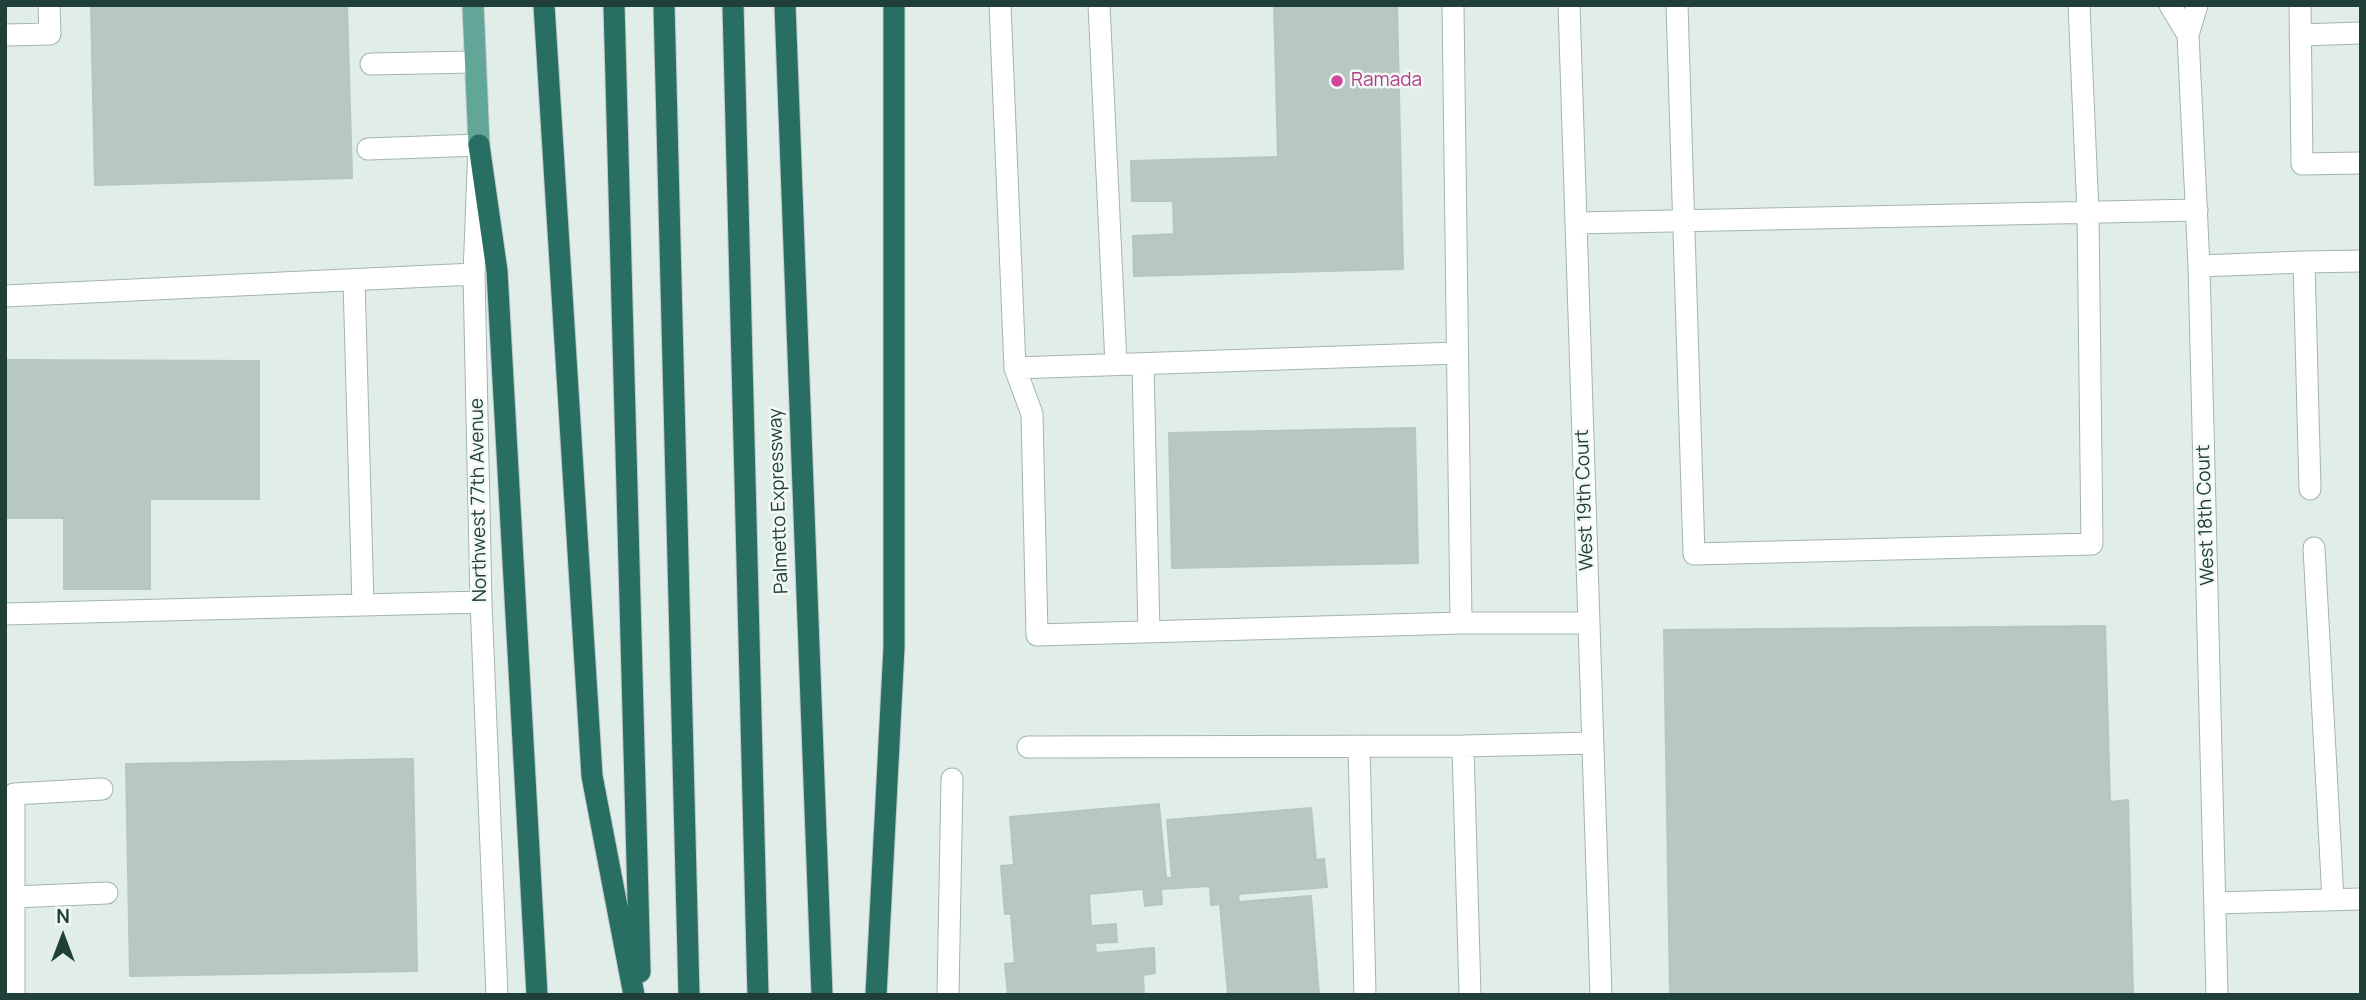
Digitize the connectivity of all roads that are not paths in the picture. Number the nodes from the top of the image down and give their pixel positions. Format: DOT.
graph roads {
  1 [pos="49,5"];
  2 [pos="473,5"];
  3 [pos="544,5"];
  4 [pos="614,5"];
  5 [pos="664,5"];
  6 [pos="733,5"];
  7 [pos="785,5"];
  8 [pos="894,5"];
  9 [pos="1000,5"];
  10 [pos="1099,5"];
  11 [pos="1453,5"];
  12 [pos="1569,5"];
  13 [pos="1677,5"];
  14 [pos="2080,5"];
  15 [pos="2170,5"];
  16 [pos="2197,5"];
  17 [pos="2300,5"];
  18 [pos="2361,33"];
  19 [pos="5,35"];
  20 [pos="2188,35"];
  21 [pos="2300,35"];
  22 [pos="475,62"];
  23 [pos="370,64"];
  24 [pos="479,145"];
  25 [pos="368,149"];
  26 [pos="2361,163"];
  27 [pos="2197,210"];
  28 [pos="2088,213"];
  29 [pos="1686,221"];
  30 [pos="1576,223"];
  31 [pos="2361,261"];
  32 [pos="2304,262"];
  33 [pos="2199,265"];
  34 [pos="474,274"];
  35 [pos="354,280"];
  36 [pos="5,296"];
  37 [pos="1457,353"];
  38 [pos="1116,364"];
  39 [pos="1143,364"];
  40 [pos="1015,368"];
  41 [pos="2310,489"];
  42 [pos="2314,548"];
  43 [pos="481,602"];
  44 [pos="363,604"];
  45 [pos="5,614"];
  46 [pos="1589,622"];
  47 [pos="1461,623"];
  48 [pos="1149,632"];
  49 [pos="1593,743"];
  50 [pos="1359,746"];
  51 [pos="1463,746"];
  52 [pos="1028,747"];
  53 [pos="952,779"];
  54 [pos="102,789"];
  55 [pos="107,893"];
  56 [pos="14,897"];
  57 [pos="2333,899"];
  58 [pos="2361,899"];
  59 [pos="2215,903"];
  60 [pos="14,995"];
  61 [pos="497,995"];
  62 [pos="537,995"];
  63 [pos="634,995"];
  64 [pos="641,995"];
  65 [pos="689,995"];
  66 [pos="758,995"];
  67 [pos="822,995"];
  68 [pos="876,995"];
  69 [pos="948,995"];
  70 [pos="1366,995"];
  71 [pos="1470,995"];
  72 [pos="1601,995"];
  73 [pos="2217,995"];
  1 -- 19 [label="street"];
  2 -- 22 [label="main road, Northwest 77th Avenue"];
  3 -- 63 [label="highway"];
  4 -- 64 [label="highway"];
  5 -- 65 [label="highway"];
  6 -- 66 [label="highway"];
  7 -- 67 [label="highway, Palmetto Expressway"];
  8 -- 68 [label="highway"];
  9 -- 40 [label="street"];
  10 -- 38 [label="street"];
  11 -- 37 [label="street"];
  12 -- 30 [label="street, West 19th Court"];
  13 -- 29 [label="street"];
  14 -- 28 [label="street"];
  15 -- 20 [label="street, West 18th Court"];
  16 -- 20 [label="street, West 18th Court"];
  17 -- 21 [label="street"];
  18 -- 21 [label="street"];
  20 -- 27 [label="street, West 18th Court"];
  21 -- 26 [label="street"];
  22 -- 23 [label="street"];
  22 -- 24 [label="main road, Northwest 77th Avenue"];
  24 -- 25 [label="street"];
  24 -- 34 [label="street, Northwest 77th Avenue"];
  24 -- 62 [label="highway"];
  27 -- 28 [label="street"];
  27 -- 33 [label="street, West 18th Court"];
  28 -- 29 [label="street"];
  28 -- 29 [label="street"];
  29 -- 30 [label="street"];
  30 -- 46 [label="street, West 19th Court"];
  31 -- 32 [label="street"];
  32 -- 33 [label="street"];
  32 -- 41 [label="street"];
  33 -- 59 [label="street, West 18th Court"];
  34 -- 35 [label="street"];
  34 -- 43 [label="street, Northwest 77th Avenue"];
  35 -- 36 [label="street"];
  35 -- 44 [label="street"];
  37 -- 39 [label="street"];
  37 -- 47 [label="street"];
  38 -- 39 [label="street"];
  38 -- 40 [label="street"];
  39 -- 48 [label="street"];
  40 -- 48 [label="street"];
  42 -- 57 [label="street"];
  43 -- 44 [label="street"];
  43 -- 61 [label="street, Northwest 77th Avenue"];
  44 -- 45 [label="street"];
  46 -- 47 [label="street"];
  46 -- 49 [label="street, West 19th Court"];
  47 -- 48 [label="street"];
  49 -- 51 [label="street"];
  49 -- 72 [label="street, West 19th Court"];
  50 -- 51 [label="street"];
  50 -- 52 [label="street"];
  50 -- 70 [label="street"];
  51 -- 71 [label="street"];
  53 -- 69 [label="street"];
  54 -- 56 [label="street"];
  55 -- 56 [label="street"];
  56 -- 60 [label="street"];
  57 -- 58 [label="street"];
  57 -- 59 [label="street"];
  59 -- 73 [label="street, West 18th Court"];
}
